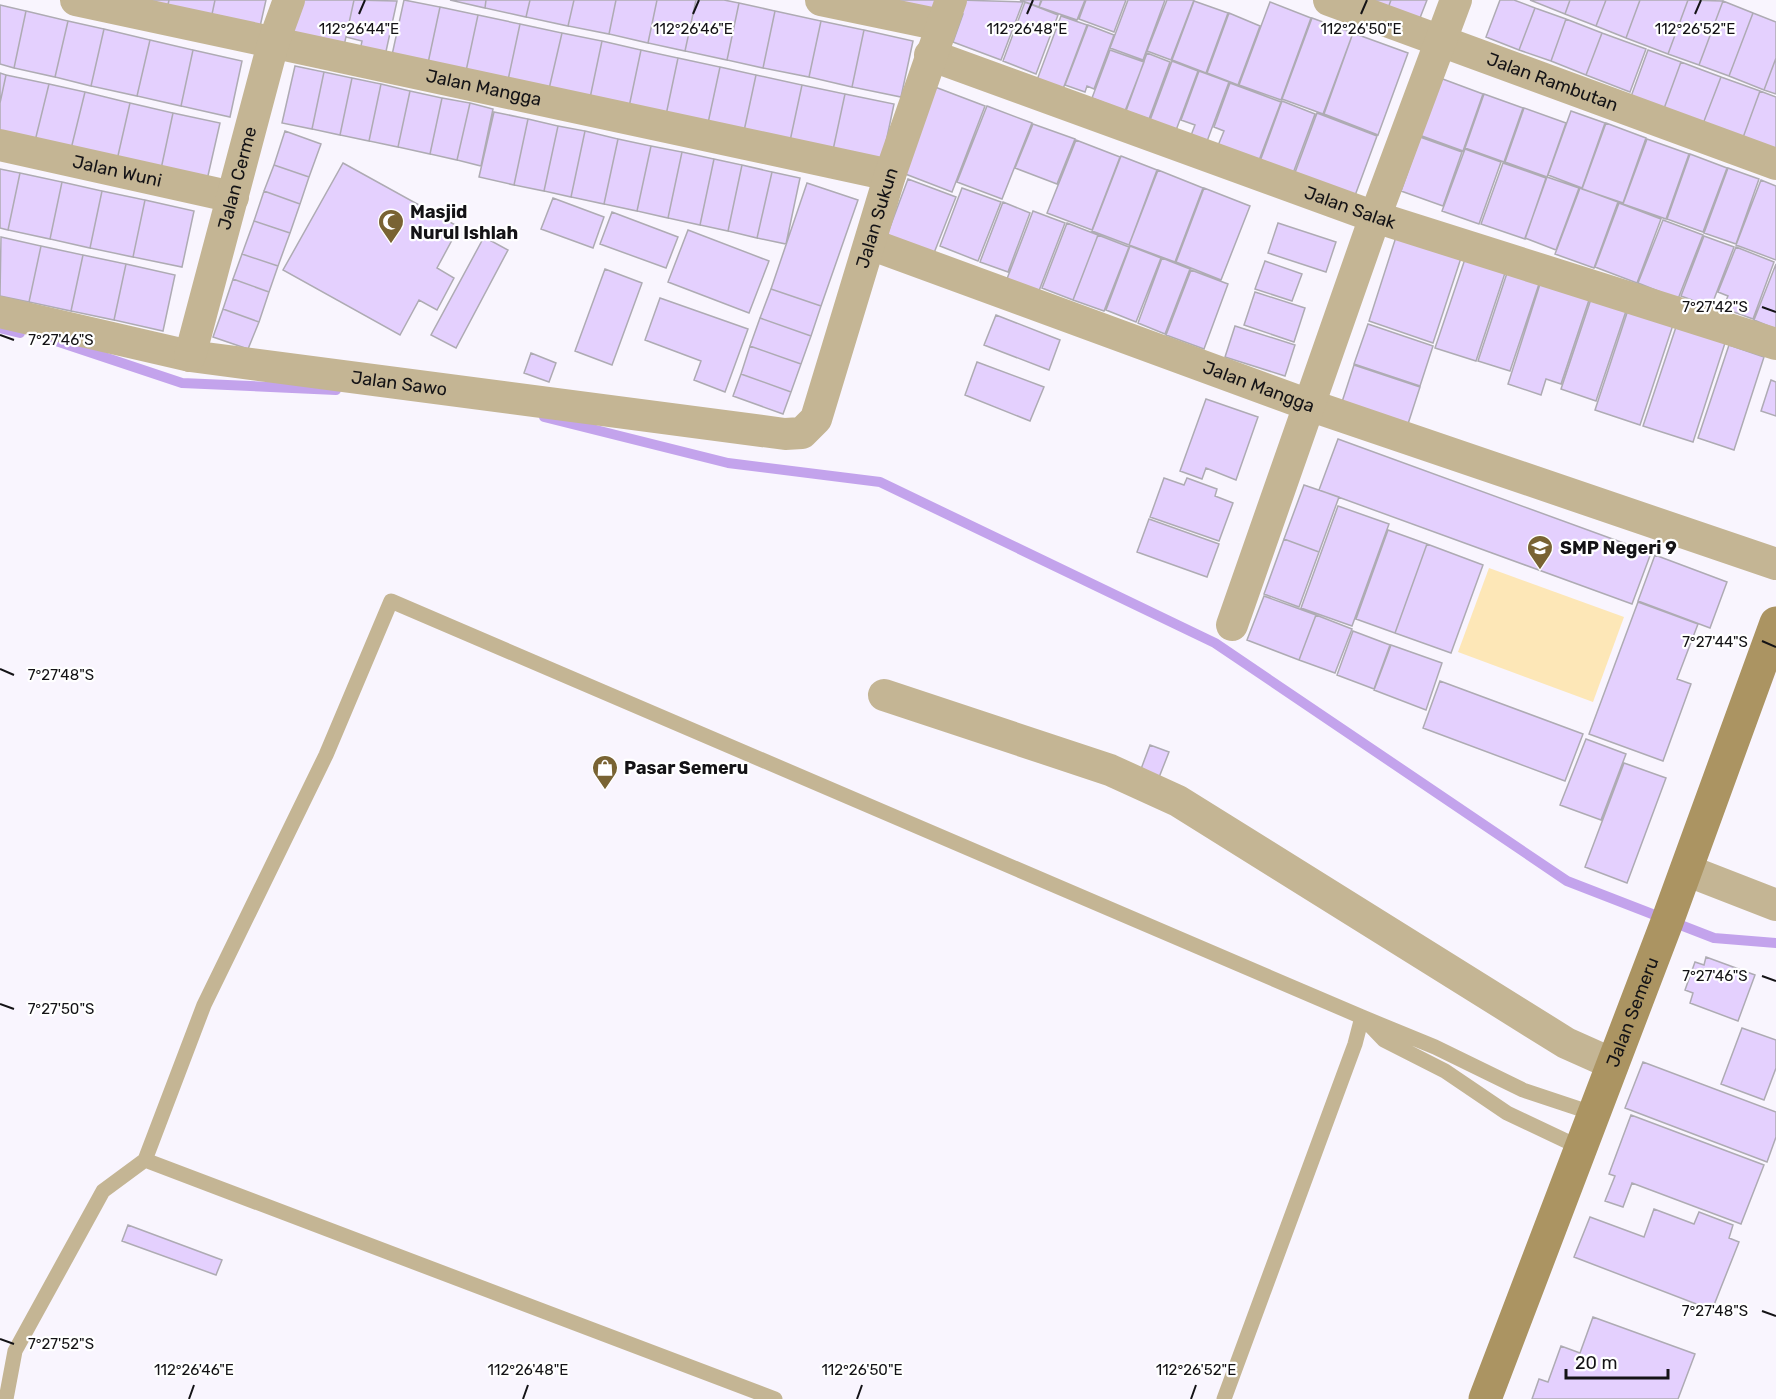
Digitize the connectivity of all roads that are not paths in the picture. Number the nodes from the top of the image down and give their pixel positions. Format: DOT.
graph roads {
  1 [pos="76,0"];
  2 [pos="288,0"];
  3 [pos="821,0"];
  4 [pos="1329,0"];
  5 [pos="1456,0"];
  6 [pos="946,13"];
  7 [pos="1441,39"];
  8 [pos="273,44"];
  9 [pos="930,56"];
  10 [pos="0,145"];
  11 [pos="1776,164"];
  12 [pos="890,175"];
  13 [pos="233,197"];
  14 [pos="1375,217"];
  15 [pos="870,244"];
  16 [pos="0,312"];
  17 [pos="1776,344"];
  18 [pos="190,356"];
  19 [pos="1308,405"];
  20 [pos="802,433"];
  21 [pos="1776,564"];
  22 [pos="1776,622"];
  23 [pos="1232,626"];
  24 [pos="884,695"];
  25 [pos="1684,877"];
  26 [pos="1776,905"];
  27 [pos="1362,1017"];
  28 [pos="1613,1064"];
  29 [pos="1595,1114"];
  30 [pos="1581,1148"];
  31 [pos="145,1160"];
  32 [pos="6,1399"];
  33 [pos="775,1399"];
  34 [pos="1224,1399"];
  35 [pos="1485,1399"];
  1 -- 8 [label="street, Jalan Mangga"];
  2 -- 8 [label="street, Jalan Cerme"];
  3 -- 6 [label="street"];
  4 -- 7 [label="street, Jalan Rambutan"];
  5 -- 7 [label="street, Jalan Mangga"];
  6 -- 9 [label="street, Jalan Sukun"];
  7 -- 11 [label="street, Jalan Rambutan"];
  7 -- 14 [label="street, Jalan Mangga"];
  8 -- 12 [label="street, Jalan Mangga"];
  8 -- 13 [label="street, Jalan Cerme"];
  9 -- 12 [label="street, Jalan Sukun"];
  9 -- 14 [label="street, Jalan Salak"];
  10 -- 13 [label="street, Jalan Wuni"];
  12 -- 15 [label="street, Jalan Sukun"];
  13 -- 18 [label="street, Jalan Cerme"];
  14 -- 17 [label="street, Jalan Salak"];
  14 -- 19 [label="street, Jalan Mangga"];
  15 -- 19 [label="street, Jalan Mangga"];
  15 -- 20 [label="street, Jalan Sukun"];
  16 -- 18 [label="street, Jalan Sawo"];
  18 -- 20 [label="street, Jalan Sawo"];
  19 -- 21 [label="street"];
  19 -- 23 [label="street"];
  22 -- 25 [label="street, Jalan Semeru"];
  24 -- 28 [label="street"];
  25 -- 26 [label="street"];
  25 -- 28 [label="street, Jalan Semeru"];
  27 -- 29 [label="lane"];
  27 -- 30 [label="lane"];
  27 -- 31 [label="lane"];
  27 -- 34 [label="lane"];
  28 -- 29 [label="street, Jalan Semeru"];
  29 -- 30 [label="street, Jalan Semeru"];
  30 -- 35 [label="street, Jalan Semeru"];
  31 -- 32 [label="lane"];
  31 -- 33 [label="lane"];
}
